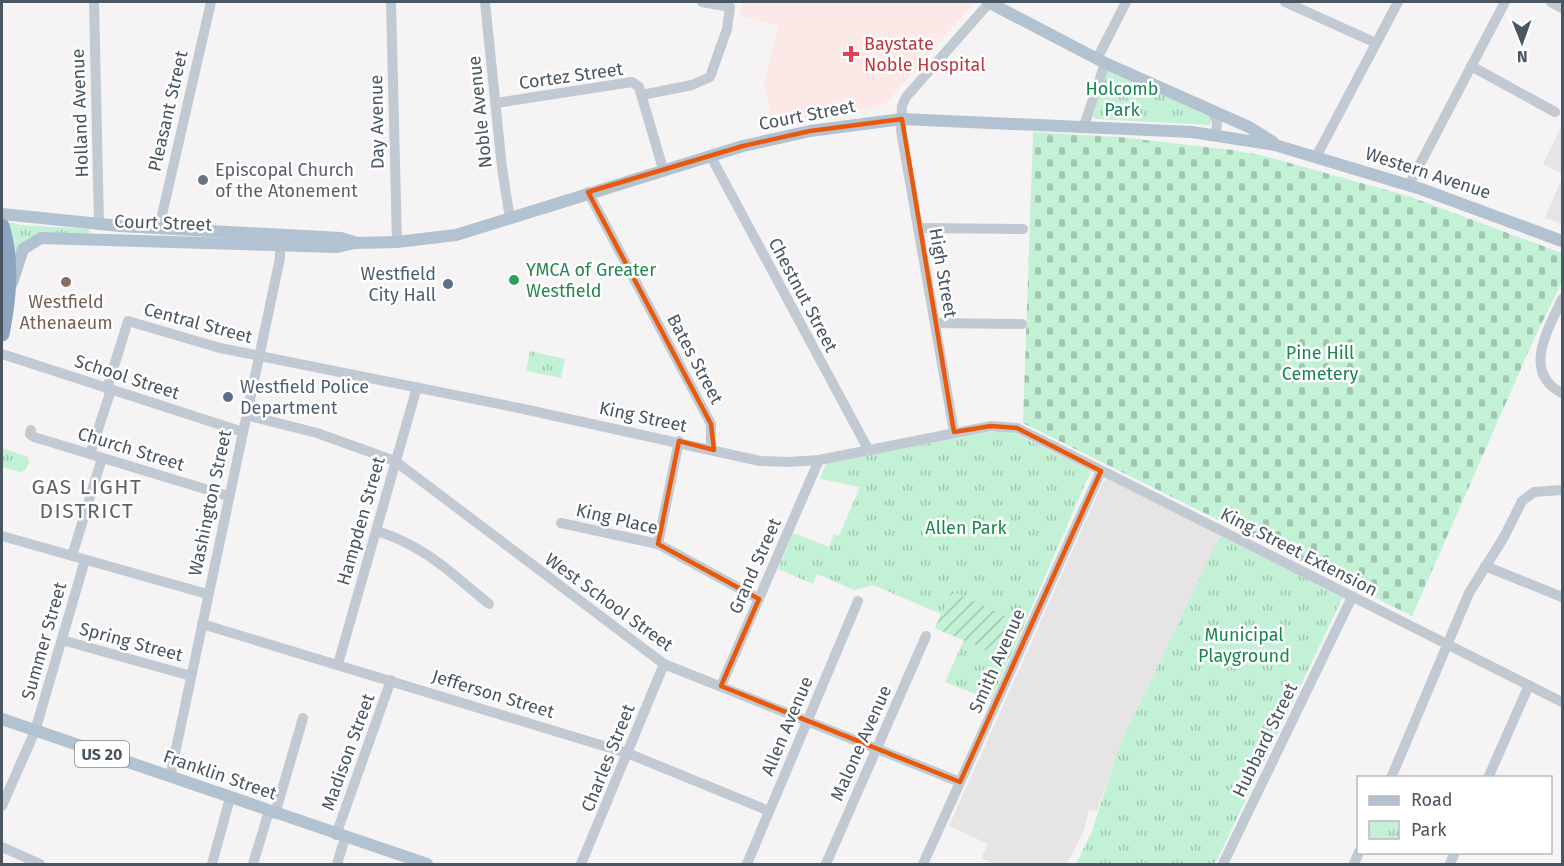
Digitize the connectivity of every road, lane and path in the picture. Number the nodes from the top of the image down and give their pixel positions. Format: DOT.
graph roads {
  1 [pos="94,2"];
  2 [pos="211,2"];
  3 [pos="391,2"];
  4 [pos="485,2"];
  5 [pos="702,2"];
  6 [pos="989,2"];
  7 [pos="1126,2"];
  8 [pos="1285,2"];
  9 [pos="1398,2"];
  10 [pos="1505,2"];
  11 [pos="1551,2"];
  12 [pos="1563,8"];
  13 [pos="1376,43"];
  14 [pos="1101,61"];
  15 [pos="1471,66"];
  16 [pos="642,95"];
  17 [pos="496,103"];
  18 [pos="1211,110"];
  19 [pos="1555,112"];
  20 [pos="902,119"];
  21 [pos="1084,126"];
  22 [pos="1216,136"];
  23 [pos="1279,146"];
  24 [pos="710,155"];
  25 [pos="1316,157"];
  26 [pos="663,169"];
  27 [pos="1409,185"];
  28 [pos="588,192"];
  29 [pos="2,214"];
  30 [pos="510,219"];
  31 [pos="99,224"];
  32 [pos="2,226"];
  33 [pos="918,228"];
  34 [pos="1023,229"];
  35 [pos="158,234"];
  36 [pos="97,238"];
  37 [pos="280,241"];
  38 [pos="1563,241"];
  39 [pos="397,242"];
  40 [pos="7,297"];
  41 [pos="1563,299"];
  42 [pos="3,320"];
  43 [pos="935,323"];
  44 [pos="1022,324"];
  45 [pos="2,334"];
  46 [pos="2,354"];
  47 [pos="259,356"];
  48 [pos="417,387"];
  49 [pos="109,389"];
  50 [pos="1563,393"];
  51 [pos="246,416"];
  52 [pos="31,430"];
  53 [pos="1021,430"];
  54 [pos="243,432"];
  55 [pos="954,432"];
  56 [pos="679,441"];
  57 [pos="711,449"];
  58 [pos="868,449"];
  59 [pos="90,454"];
  60 [pos="102,458"];
  61 [pos="819,460"];
  62 [pos="395,461"];
  63 [pos="1101,471"];
  64 [pos="1563,490"];
  65 [pos="228,496"];
  66 [pos="561,523"];
  67 [pos="377,531"];
  68 [pos="2,536"];
  69 [pos="658,544"];
  70 [pos="72,556"];
  71 [pos="85,560"];
  72 [pos="1485,566"];
  73 [pos="207,594"];
  74 [pos="1352,597"];
  75 [pos="1563,597"];
  76 [pos="759,599"];
  77 [pos="858,601"];
  78 [pos="489,604"];
  79 [pos="202,624"];
  80 [pos="926,636"];
  81 [pos="62,640"];
  82 [pos="1448,645"];
  83 [pos="338,664"];
  84 [pos="664,664"];
  85 [pos="191,676"];
  86 [pos="392,680"];
  87 [pos="1529,685"];
  88 [pos="721,686"];
  89 [pos="1563,702"];
  90 [pos="303,718"];
  91 [pos="2,719"];
  92 [pos="808,721"];
  93 [pos="35,731"];
  94 [pos="876,749"];
  95 [pos="627,753"];
  96 [pos="1391,776"];
  97 [pos="1488,776"];
  98 [pos="170,777"];
  99 [pos="960,782"];
  100 [pos="230,798"];
  101 [pos="2,807"];
  102 [pos="769,811"];
  103 [pos="272,812"];
  104 [pos="341,836"];
  105 [pos="2,847"];
  106 [pos="40,864"];
  107 [pos="212,864"];
  108 [pos="253,864"];
  109 [pos="337,864"];
  110 [pos="427,864"];
  111 [pos="581,864"];
  112 [pos="747,864"];
  113 [pos="826,864"];
  114 [pos="923,864"];
  115 [pos="1224,864"];
  1 -- 31 [label="street, Holland Avenue"];
  2 -- 35 [label="street, Pleasant Street"];
  3 -- 39 [label="street, Day Avenue"];
  4 -- 17 [label="street, Noble Avenue"];
  5 -- 16 [label="street"];
  6 -- 14 [label="main road"];
  6 -- 20 [label="street"];
  7 -- 14 [label="street"];
  8 -- 13 [label="street"];
  9 -- 13 [label="street"];
  10 -- 15 [label="street"];
  11 -- 12 [label="street"];
  13 -- 25 [label="street"];
  14 -- 18 [label="main road"];
  14 -- 21 [label="street"];
  15 -- 19 [label="street"];
  15 -- 27 [label="street"];
  16 -- 17 [label="street, Cortez Street"];
  16 -- 26 [label="street"];
  17 -- 30 [label="street, Noble Avenue"];
  18 -- 22 [label="street"];
  18 -- 23 [label="main road"];
  20 -- 21 [label="main road, Court Street"];
  20 -- 24 [label="main road, Court Street"];
  20 -- 33 [label="street, High Street"];
  21 -- 22 [label="main road, Court Street"];
  22 -- 23 [label="main road, Court Street"];
  23 -- 25 [label="main road, Western Avenue"];
  24 -- 26 [label="main road, Court Street"];
  24 -- 58 [label="street, Chestnut Street"];
  25 -- 27 [label="main road, Western Avenue"];
  26 -- 28 [label="main road, Court Street"];
  27 -- 38 [label="main road, Western Avenue"];
  28 -- 30 [label="main road, Court Street"];
  28 -- 57 [label="street, Bates Street"];
  29 -- 31 [label="main road, Court Street"];
  30 -- 39 [label="main road, Court Street"];
  31 -- 35 [label="main road, Court Street"];
  31 -- 36 [label="main road"];
  32 -- 40 [label="highway"];
  33 -- 34 [label="street"];
  33 -- 43 [label="street, High Street"];
  35 -- 36 [label="main road, Court Street"];
  35 -- 37 [label="main road, Court Street"];
  36 -- 40 [label="main road, Court Street"];
  37 -- 39 [label="main road, Court Street"];
  37 -- 47 [label="street, Washington Street"];
  40 -- 42 [label="highway"];
  41 -- 50 [label="street"];
  42 -- 45 [label="highway"];
  43 -- 44 [label="street"];
  43 -- 55 [label="street, High Street"];
  46 -- 49 [label="street, School Street"];
  47 -- 48 [label="street, King Street"];
  47 -- 49 [label="street, Central Street"];
  47 -- 51 [label="street, Washington Street"];
  48 -- 56 [label="street, King Street"];
  48 -- 62 [label="street, Hampden Street"];
  49 -- 54 [label="street, School Street"];
  49 -- 59 [label="street"];
  51 -- 54 [label="street, Washington Street"];
  51 -- 62 [label="street, West School Street"];
  52 -- 59 [label="street, Church Street"];
  53 -- 55 [label="street, King Street"];
  53 -- 63 [label="street, King Street Extension"];
  54 -- 65 [label="street, Washington Street"];
  55 -- 58 [label="street, King Street"];
  56 -- 57 [label="street, King Street"];
  56 -- 69 [label="street"];
  57 -- 61 [label="street, King Street"];
  58 -- 61 [label="street, King Street"];
  59 -- 60 [label="street, Church Street"];
  60 -- 65 [label="street, Church Street"];
  60 -- 70 [label="street"];
  61 -- 76 [label="street, Grand Street"];
  62 -- 67 [label="street, Hampden Street"];
  62 -- 84 [label="street, West School Street"];
  63 -- 74 [label="street, King Street Extension"];
  63 -- 99 [label="street, Smith Avenue"];
  64 -- 72 [label="street"];
  65 -- 73 [label="street, Washington Street"];
  66 -- 69 [label="street, King Place"];
  67 -- 78 [label="street"];
  67 -- 83 [label="street, Hampden Street"];
  68 -- 70 [label="street"];
  69 -- 76 [label="street, King Place"];
  70 -- 71 [label="street"];
  71 -- 73 [label="street"];
  71 -- 81 [label="street, Summer Street"];
  72 -- 75 [label="street"];
  72 -- 82 [label="street"];
  73 -- 79 [label="street, Washington Street"];
  74 -- 82 [label="street, King Street Extension"];
  74 -- 115 [label="street, Hubbard Street"];
  76 -- 88 [label="street, Grand Street"];
  77 -- 92 [label="street, Allen Avenue"];
  79 -- 83 [label="street, Jefferson Street"];
  79 -- 85 [label="street, Washington Street"];
  80 -- 94 [label="street, Malone Avenue"];
  81 -- 85 [label="street, Spring Street"];
  81 -- 93 [label="street, Summer Street"];
  82 -- 87 [label="street, King Street Extension"];
  82 -- 96 [label="street"];
  83 -- 86 [label="street, Jefferson Street"];
  84 -- 88 [label="street, West School Street"];
  84 -- 95 [label="street, Charles Street"];
  85 -- 98 [label="street, Washington Street"];
  86 -- 95 [label="street, Jefferson Street"];
  86 -- 104 [label="street, Madison Street"];
  87 -- 89 [label="street, King Street Extension"];
  87 -- 97 [label="street"];
  88 -- 92 [label="street, West School Street"];
  90 -- 103 [label="street"];
  91 -- 93 [label="main road, Franklin Street / US 20"];
  92 -- 94 [label="street, West School Street"];
  92 -- 102 [label="street, Allen Avenue"];
  93 -- 98 [label="main road, Franklin Street / US 20"];
  93 -- 101 [label="street, Summer Street"];
  94 -- 99 [label="street, West School Street"];
  94 -- 113 [label="street, Malone Avenue"];
  95 -- 102 [label="street, Jefferson Street"];
  95 -- 111 [label="street, Charles Street"];
  98 -- 100 [label="main road, Franklin Street / US 20"];
  99 -- 114 [label="street, Smith Avenue"];
  100 -- 103 [label="main road, Franklin Street / US 20"];
  100 -- 107 [label="street"];
  102 -- 112 [label="street, Allen Avenue"];
  103 -- 104 [label="main road, Franklin Street / US 20"];
  103 -- 108 [label="street"];
  104 -- 109 [label="street, Madison Street"];
  104 -- 110 [label="main road, Franklin Street / US 20"];
  105 -- 106 [label="street"];
}
